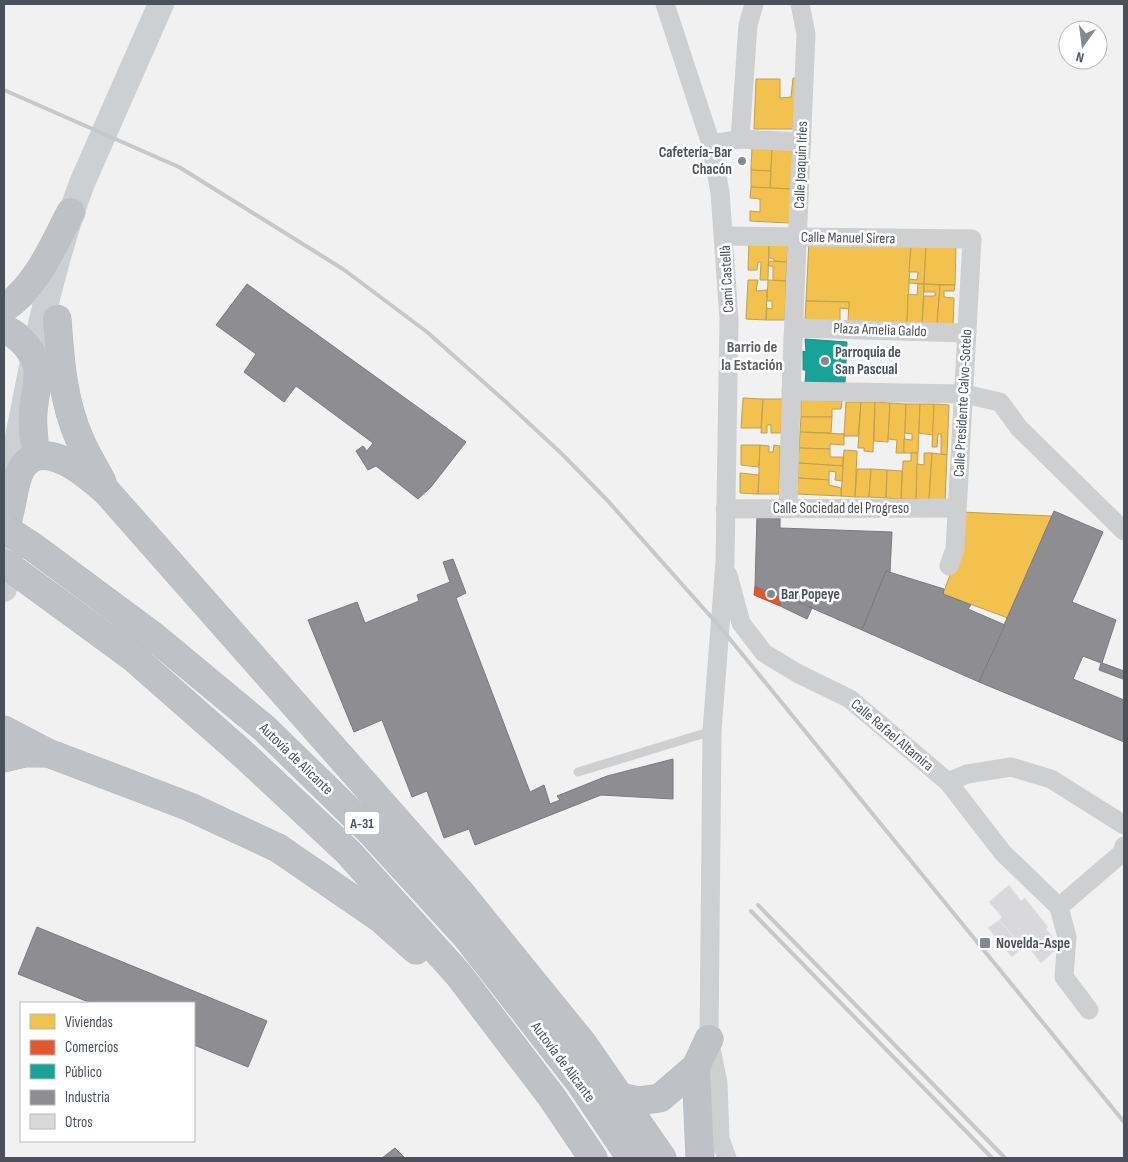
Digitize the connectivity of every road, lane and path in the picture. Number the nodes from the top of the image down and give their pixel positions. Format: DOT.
graph roads {
  1 [pos="161,4"];
  2 [pos="665,4"];
  3 [pos="754,4"];
  4 [pos="800,4"];
  5 [pos="740,139"];
  6 [pos="802,142"];
  7 [pos="711,144"];
  8 [pos="71,212"];
  9 [pos="724,236"];
  10 [pos="798,237"];
  11 [pos="972,239"];
  12 [pos="63,244"];
  13 [pos="4,308"];
  14 [pos="56,319"];
  15 [pos="794,328"];
  16 [pos="4,329"];
  17 [pos="967,333"];
  18 [pos="34,355"];
  19 [pos="791,391"];
  20 [pos="964,394"];
  21 [pos="31,450"];
  22 [pos="107,492"];
  23 [pos="788,508"];
  24 [pos="956,508"];
  25 [pos="725,509"];
  26 [pos="4,513"];
  27 [pos="4,529"];
  28 [pos="1124,531"];
  29 [pos="725,562"];
  30 [pos="4,563"];
  31 [pos="948,566"];
  32 [pos="15,584"];
  33 [pos="4,730"];
  34 [pos="712,731"];
  35 [pos="48,753"];
  36 [pos="4,758"];
  37 [pos="578,772"];
  38 [pos="948,782"];
  39 [pos="1124,825"];
  40 [pos="1124,846"];
  41 [pos="1059,907"];
  42 [pos="458,974"];
  43 [pos="1089,1010"];
  44 [pos="709,1040"];
  45 [pos="696,1067"];
  46 [pos="620,1097"];
  47 [pos="593,1158"];
  48 [pos="631,1158"];
  49 [pos="662,1158"];
  50 [pos="700,1158"];
  51 [pos="727,1158"];
  1 -- 8 [label="street"];
  2 -- 7 [label="street, Camí Castellà"];
  3 -- 5 [label="street"];
  4 -- 6 [label="street, Calle Joaquín Irles"];
  5 -- 6 [label="street"];
  5 -- 7 [label="street"];
  6 -- 10 [label="street, Calle Joaquín Irles"];
  7 -- 9 [label="street, Camí Castellà"];
  8 -- 12 [label="street"];
  8 -- 13 [label="highway"];
  9 -- 10 [label="street, Calle Manuel Sirera"];
  9 -- 25 [label="street, Camí Castellà"];
  10 -- 11 [label="street, Calle Manuel Sirera"];
  10 -- 15 [label="street, Calle Joaquín Irles"];
  11 -- 17 [label="street, Calle Presidente Calvo-Sotelo"];
  12 -- 14 [label="street"];
  12 -- 18 [label="street"];
  14 -- 21 [label="street"];
  14 -- 22 [label="highway"];
  15 -- 17 [label="street, Plaza Amelia Galdo"];
  15 -- 19 [label="street, Calle Joaquín Irles"];
  16 -- 18 [label="highway"];
  17 -- 20 [label="street, Calle Presidente Calvo-Sotelo"];
  18 -- 21 [label="highway"];
  18 -- 26 [label="street"];
  19 -- 20 [label="street"];
  19 -- 23 [label="street, Calle Joaquín Irles"];
  20 -- 24 [label="street, Calle Presidente Calvo-Sotelo"];
  20 -- 28 [label="street"];
  21 -- 22 [label="highway"];
  21 -- 27 [label="highway"];
  21 -- 32 [label="street"];
  22 -- 46 [label="highway"];
  23 -- 24 [label="street, Calle Sociedad del Progreso"];
  23 -- 25 [label="street, Calle Sociedad del Progreso"];
  24 -- 31 [label="street, Calle Presidente Calvo-Sotelo"];
  25 -- 29 [label="street, Camí Castellà"];
  27 -- 48 [label="highway, Autovía de Alicante / A-31, bridge"];
  29 -- 34 [label="street"];
  29 -- 38 [label="street, Calle Rafael Altamira"];
  30 -- 32 [label="highway, Autovía de Alicante / A-31, bridge"];
  32 -- 42 [label="highway, Autovía de Alicante / A-31"];
  33 -- 35 [label="highway"];
  34 -- 37 [label="lane"];
  34 -- 44 [label="street"];
  35 -- 36 [label="highway"];
  35 -- 42 [label="highway"];
  38 -- 39 [label="street, Calle Rafael Altamira"];
  38 -- 41 [label="street, Calle Rafael Altamira"];
  40 -- 41 [label="street"];
  41 -- 43 [label="street"];
  42 -- 47 [label="highway, Autovía de Alicante / A-31"];
  44 -- 45 [label="highway"];
  44 -- 51 [label="street"];
  45 -- 46 [label="highway"];
  45 -- 50 [label="highway"];
  46 -- 49 [label="highway"];
}
